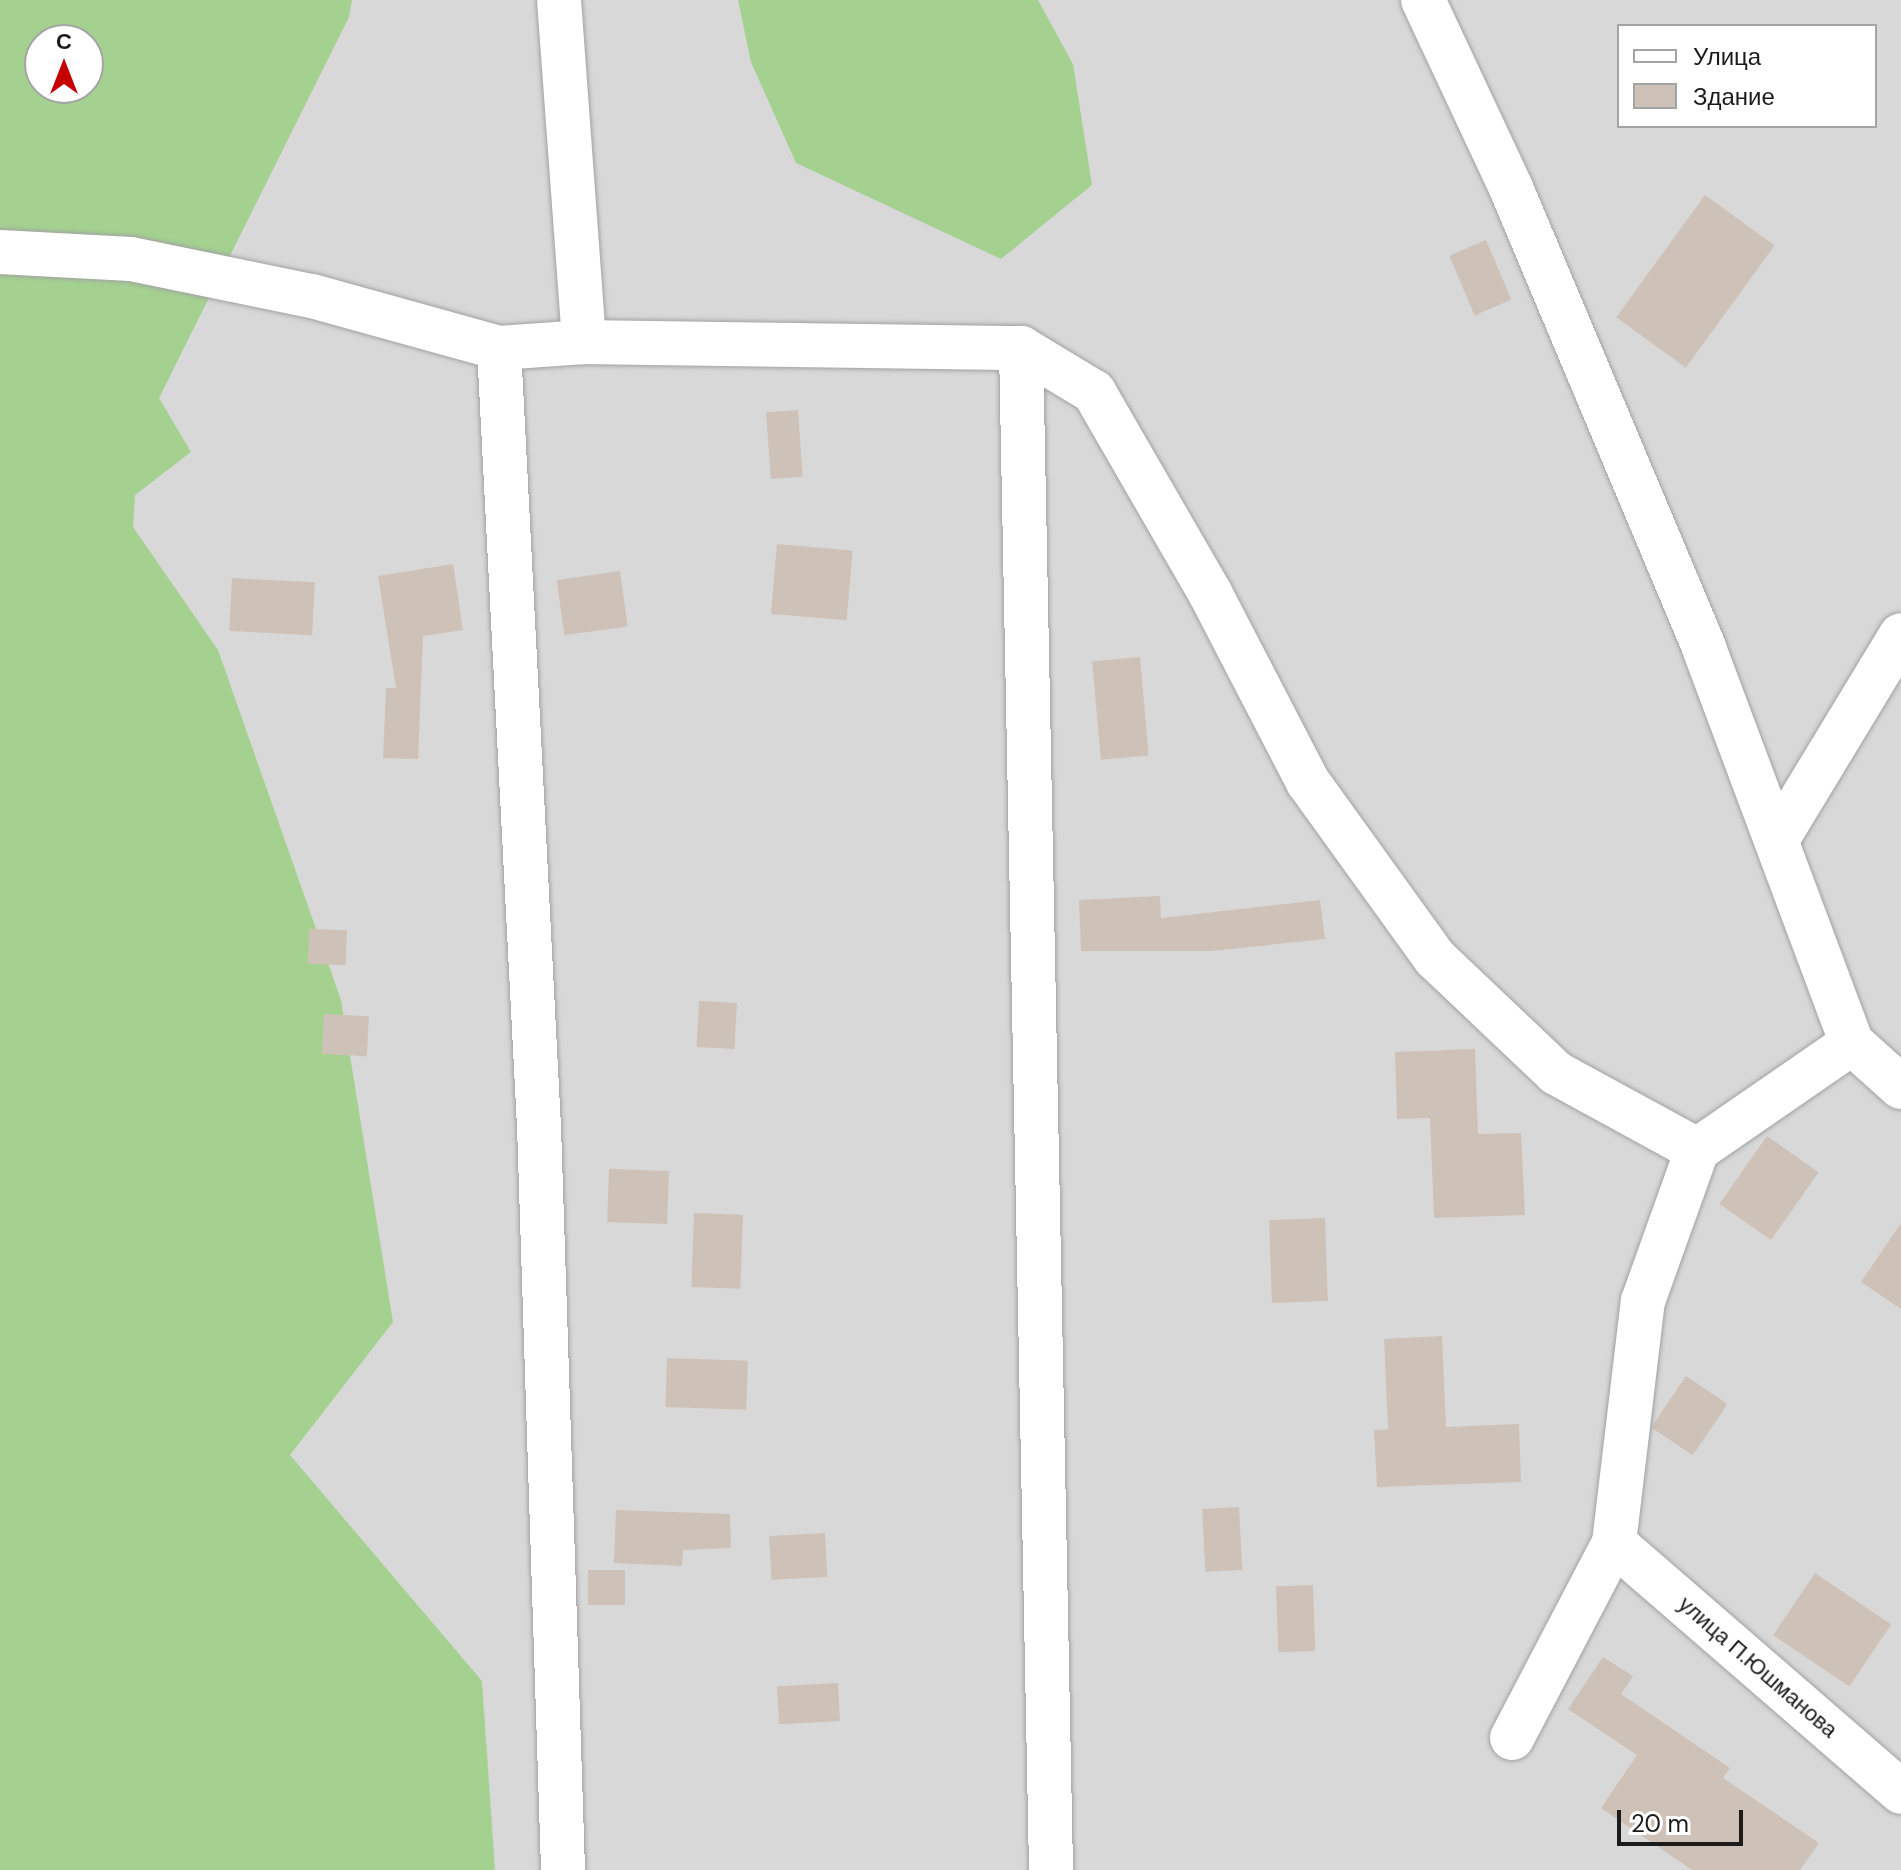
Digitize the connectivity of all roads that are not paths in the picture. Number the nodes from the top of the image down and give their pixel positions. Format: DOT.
graph roads {
  1 [pos="559,0"];
  2 [pos="1423,0"];
  3 [pos="0,252"];
  4 [pos="584,342"];
  5 [pos="499,348"];
  6 [pos="1021,348"];
  7 [pos="1901,635"];
  8 [pos="1778,838"];
  9 [pos="1852,1043"];
  10 [pos="1901,1087"];
  11 [pos="1697,1150"];
  12 [pos="1614,1543"];
  13 [pos="1512,1738"];
  14 [pos="1901,1792"];
  15 [pos="563,1870"];
  16 [pos="1051,1870"];
  1 -- 4 [label="street"];
  2 -- 8 [label="street"];
  3 -- 5 [label="street"];
  4 -- 5 [label="street"];
  4 -- 6 [label="street"];
  5 -- 15 [label="street"];
  6 -- 11 [label="street"];
  6 -- 16 [label="street"];
  7 -- 8 [label="street"];
  8 -- 9 [label="street"];
  9 -- 10 [label="street"];
  9 -- 11 [label="street"];
  11 -- 12 [label="street"];
  12 -- 13 [label="street"];
  12 -- 14 [label="street, улица П.Юшманова"];
}
